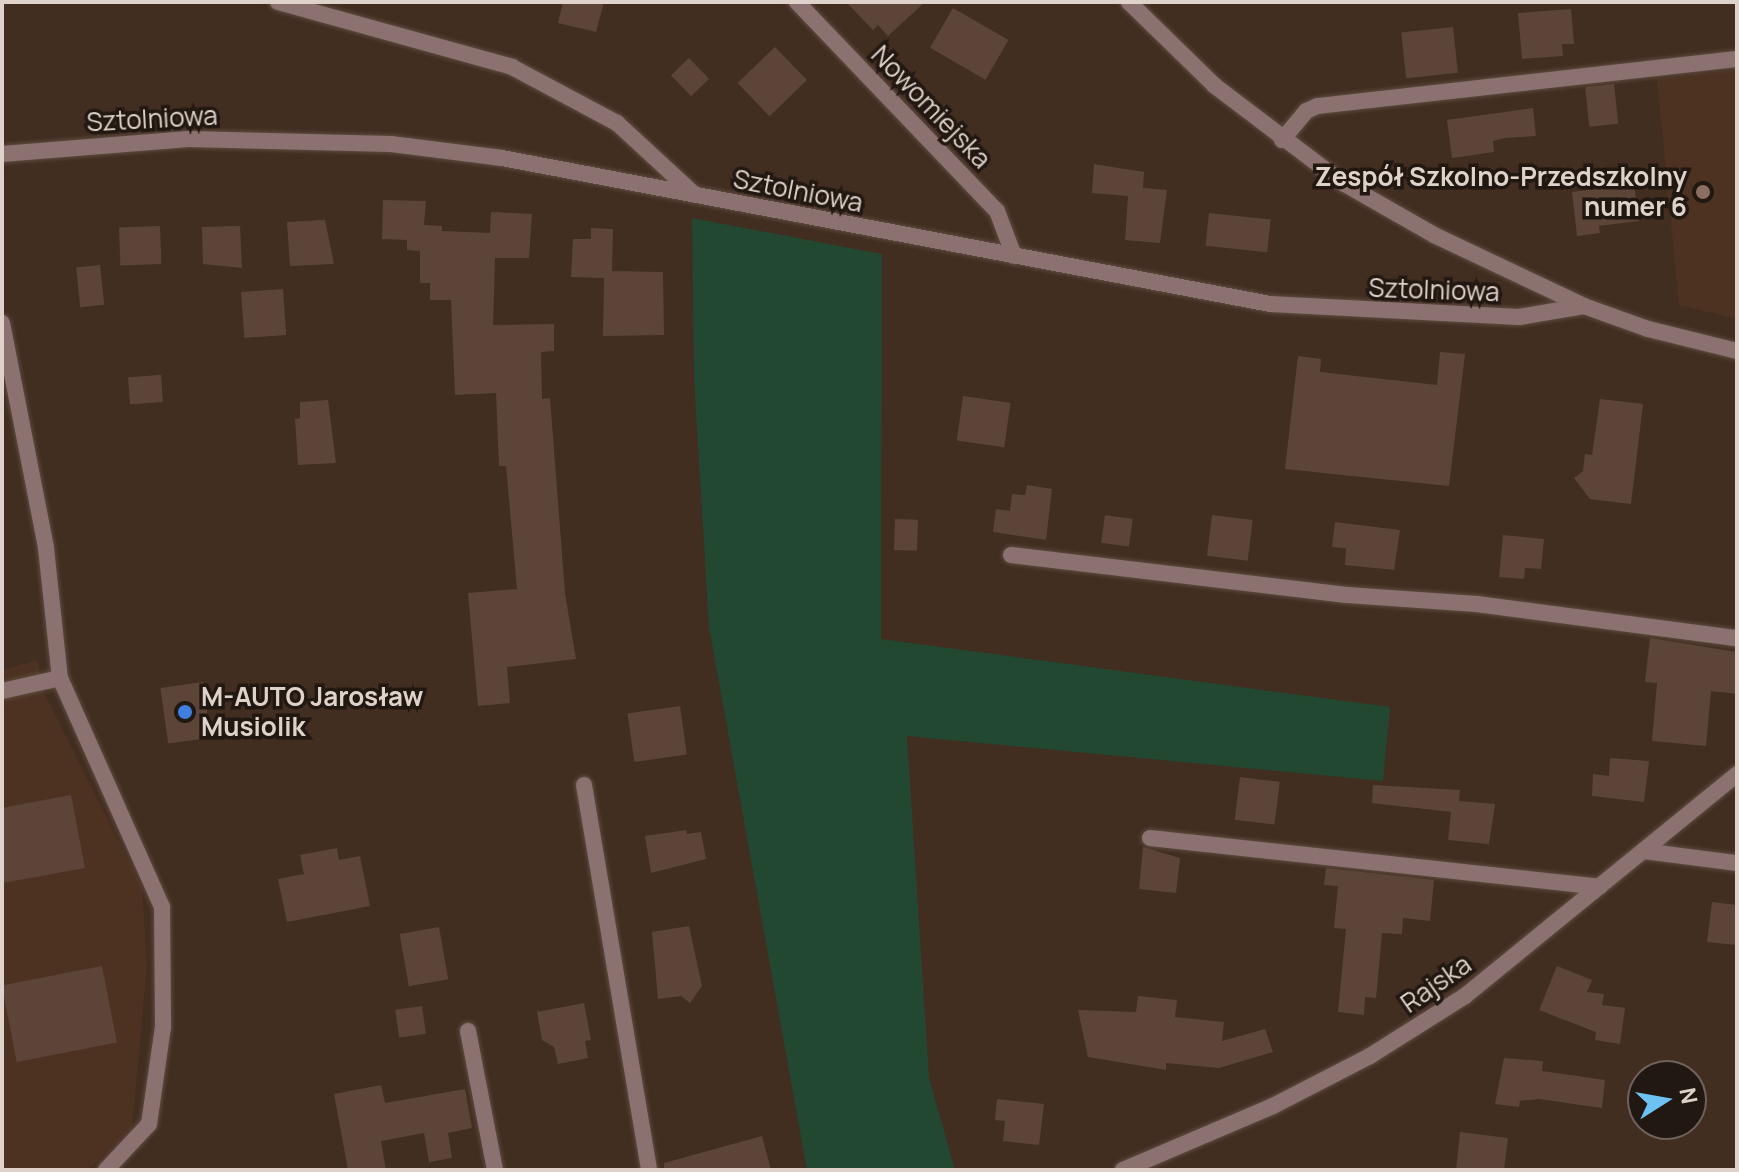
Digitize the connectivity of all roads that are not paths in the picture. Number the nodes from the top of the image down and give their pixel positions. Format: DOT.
graph roads {
  1 [pos="278,2"];
  2 [pos="797,2"];
  3 [pos="1129,2"];
  4 [pos="1737,59"];
  5 [pos="1282,140"];
  6 [pos="2,154"];
  7 [pos="696,196"];
  8 [pos="1014,256"];
  9 [pos="1584,306"];
  10 [pos="2,323"];
  11 [pos="1737,351"];
  12 [pos="1011,555"];
  13 [pos="1737,638"];
  14 [pos="60,678"];
  15 [pos="2,691"];
  16 [pos="1737,774"];
  17 [pos="584,785"];
  18 [pos="1150,838"];
  19 [pos="1643,851"];
  20 [pos="1737,863"];
  21 [pos="1599,887"];
  22 [pos="468,1031"];
  23 [pos="106,1170"];
  24 [pos="495,1170"];
  25 [pos="649,1170"];
  26 [pos="1123,1170"];
  1 -- 7 [label="street"];
  2 -- 8 [label="street, Nowomiejska"];
  3 -- 5 [label="street"];
  4 -- 5 [label="street"];
  5 -- 9 [label="street"];
  6 -- 7 [label="street, Sztolniowa"];
  7 -- 8 [label="street, Sztolniowa"];
  8 -- 9 [label="street, Sztolniowa"];
  9 -- 11 [label="street"];
  10 -- 14 [label="street"];
  12 -- 13 [label="street"];
  14 -- 15 [label="street"];
  14 -- 23 [label="street"];
  16 -- 19 [label="street, Rajska"];
  17 -- 25 [label="street"];
  18 -- 21 [label="street"];
  19 -- 20 [label="street"];
  19 -- 21 [label="street, Rajska"];
  21 -- 26 [label="street, Rajska"];
  22 -- 24 [label="street"];
}
